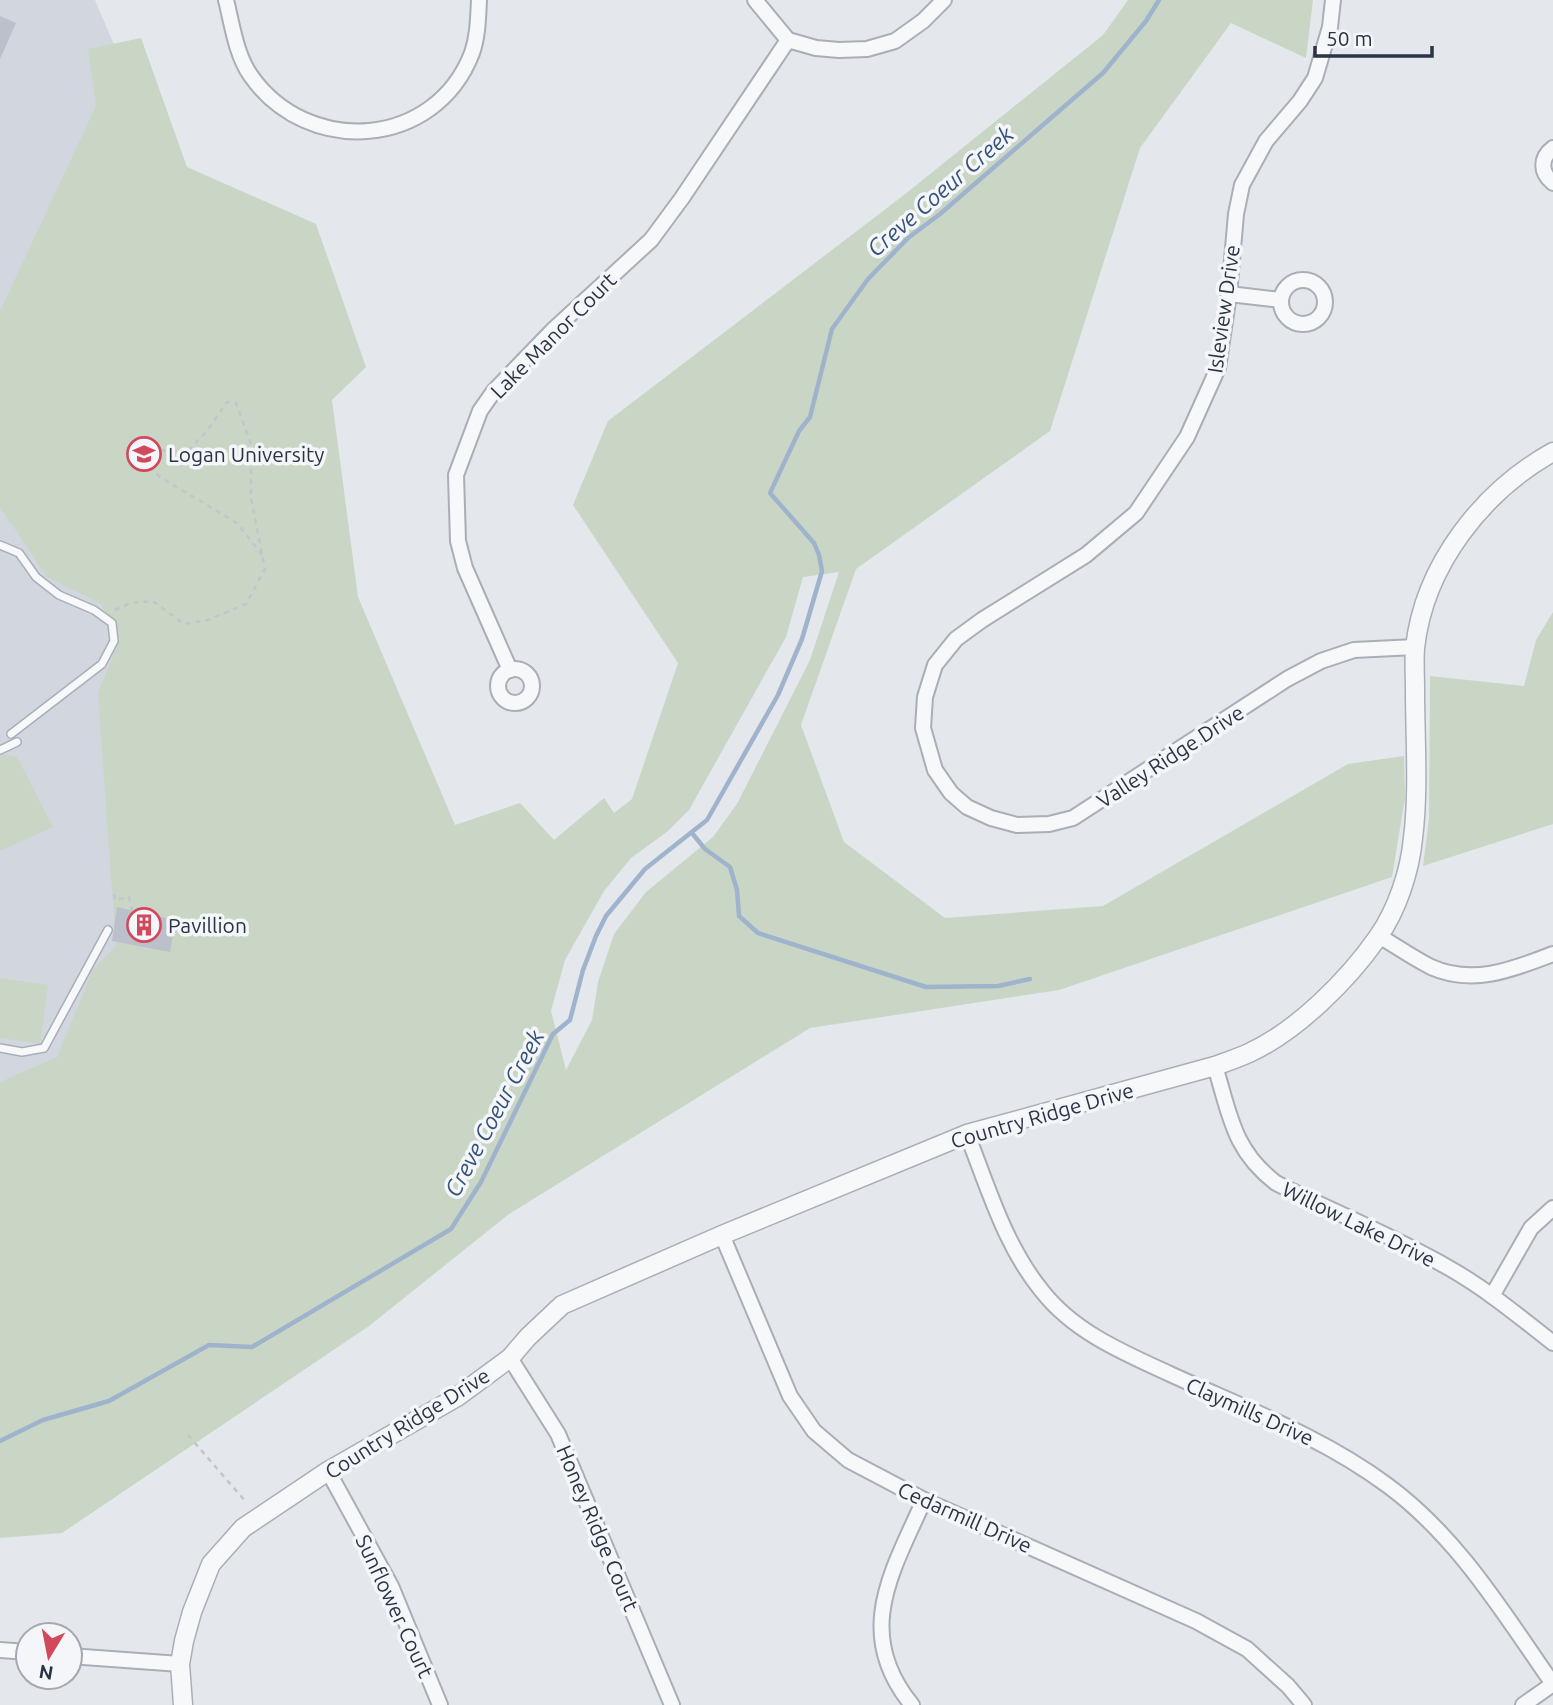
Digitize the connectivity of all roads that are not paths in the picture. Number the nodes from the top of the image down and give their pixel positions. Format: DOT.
graph roads {
  1 [pos="226,0"];
  2 [pos="479,0"];
  3 [pos="755,0"];
  4 [pos="944,0"];
  5 [pos="1332,0"];
  6 [pos="789,40"];
  7 [pos="1553,148"];
  8 [pos="1553,183"];
  9 [pos="1229,294"];
  10 [pos="1281,300"];
  11 [pos="1553,452"];
  12 [pos="0,545"];
  13 [pos="1415,647"];
  14 [pos="510,670"];
  15 [pos="11,734"];
  16 [pos="17,742"];
  17 [pos="0,750"];
  18 [pos="935,770"];
  19 [pos="108,930"];
  20 [pos="1379,936"];
  21 [pos="1553,954"];
  22 [pos="0,1048"];
  23 [pos="1215,1066"];
  24 [pos="967,1134"];
  25 [pos="1553,1208"];
  26 [pos="722,1235"];
  27 [pos="1492,1296"];
  28 [pos="1553,1343"];
  29 [pos="510,1359"];
  30 [pos="328,1471"];
  31 [pos="924,1500"];
  32 [pos="84,1657"];
  33 [pos="180,1664"];
  34 [pos="1553,1684"];
  35 [pos="183,1705"];
  36 [pos="440,1705"];
  37 [pos="672,1705"];
  38 [pos="912,1705"];
  39 [pos="1304,1705"];
  40 [pos="1523,1705"];
  1 -- 2 [label="street"];
  3 -- 6 [label="street"];
  4 -- 6 [label="street"];
  5 -- 9 [label="street, Isleview Drive"];
  6 -- 14 [label="street, Lake Manor Court"];
  7 -- 8 [label="street"];
  9 -- 10 [label="street"];
  9 -- 18 [label="street, Isleview Drive"];
  11 -- 13 [label="street, Country Ridge Drive"];
  12 -- 15 [label="lane"];
  13 -- 18 [label="street, Valley Ridge Drive"];
  13 -- 20 [label="street, Country Ridge Drive"];
  16 -- 17 [label="lane"];
  19 -- 22 [label="lane"];
  20 -- 21 [label="street"];
  20 -- 23 [label="street, Country Ridge Drive"];
  23 -- 24 [label="street, Country Ridge Drive"];
  23 -- 27 [label="street, Willow Lake Drive"];
  24 -- 26 [label="street, Country Ridge Drive"];
  24 -- 34 [label="street, Claymills Drive"];
  25 -- 27 [label="street"];
  26 -- 29 [label="street, Country Ridge Drive"];
  26 -- 31 [label="street, Cedarmill Drive"];
  27 -- 28 [label="street, Willow Lake Drive"];
  29 -- 30 [label="street, Country Ridge Drive"];
  29 -- 37 [label="street, Honey Ridge Court"];
  30 -- 33 [label="street, Country Ridge Drive"];
  30 -- 36 [label="street, Sunflower Court"];
  31 -- 38 [label="street"];
  31 -- 39 [label="street, Cedarmill Drive"];
  32 -- 33 [label="street"];
  33 -- 35 [label="street, Country Ridge Drive"];
  34 -- 40 [label="street"];
}
